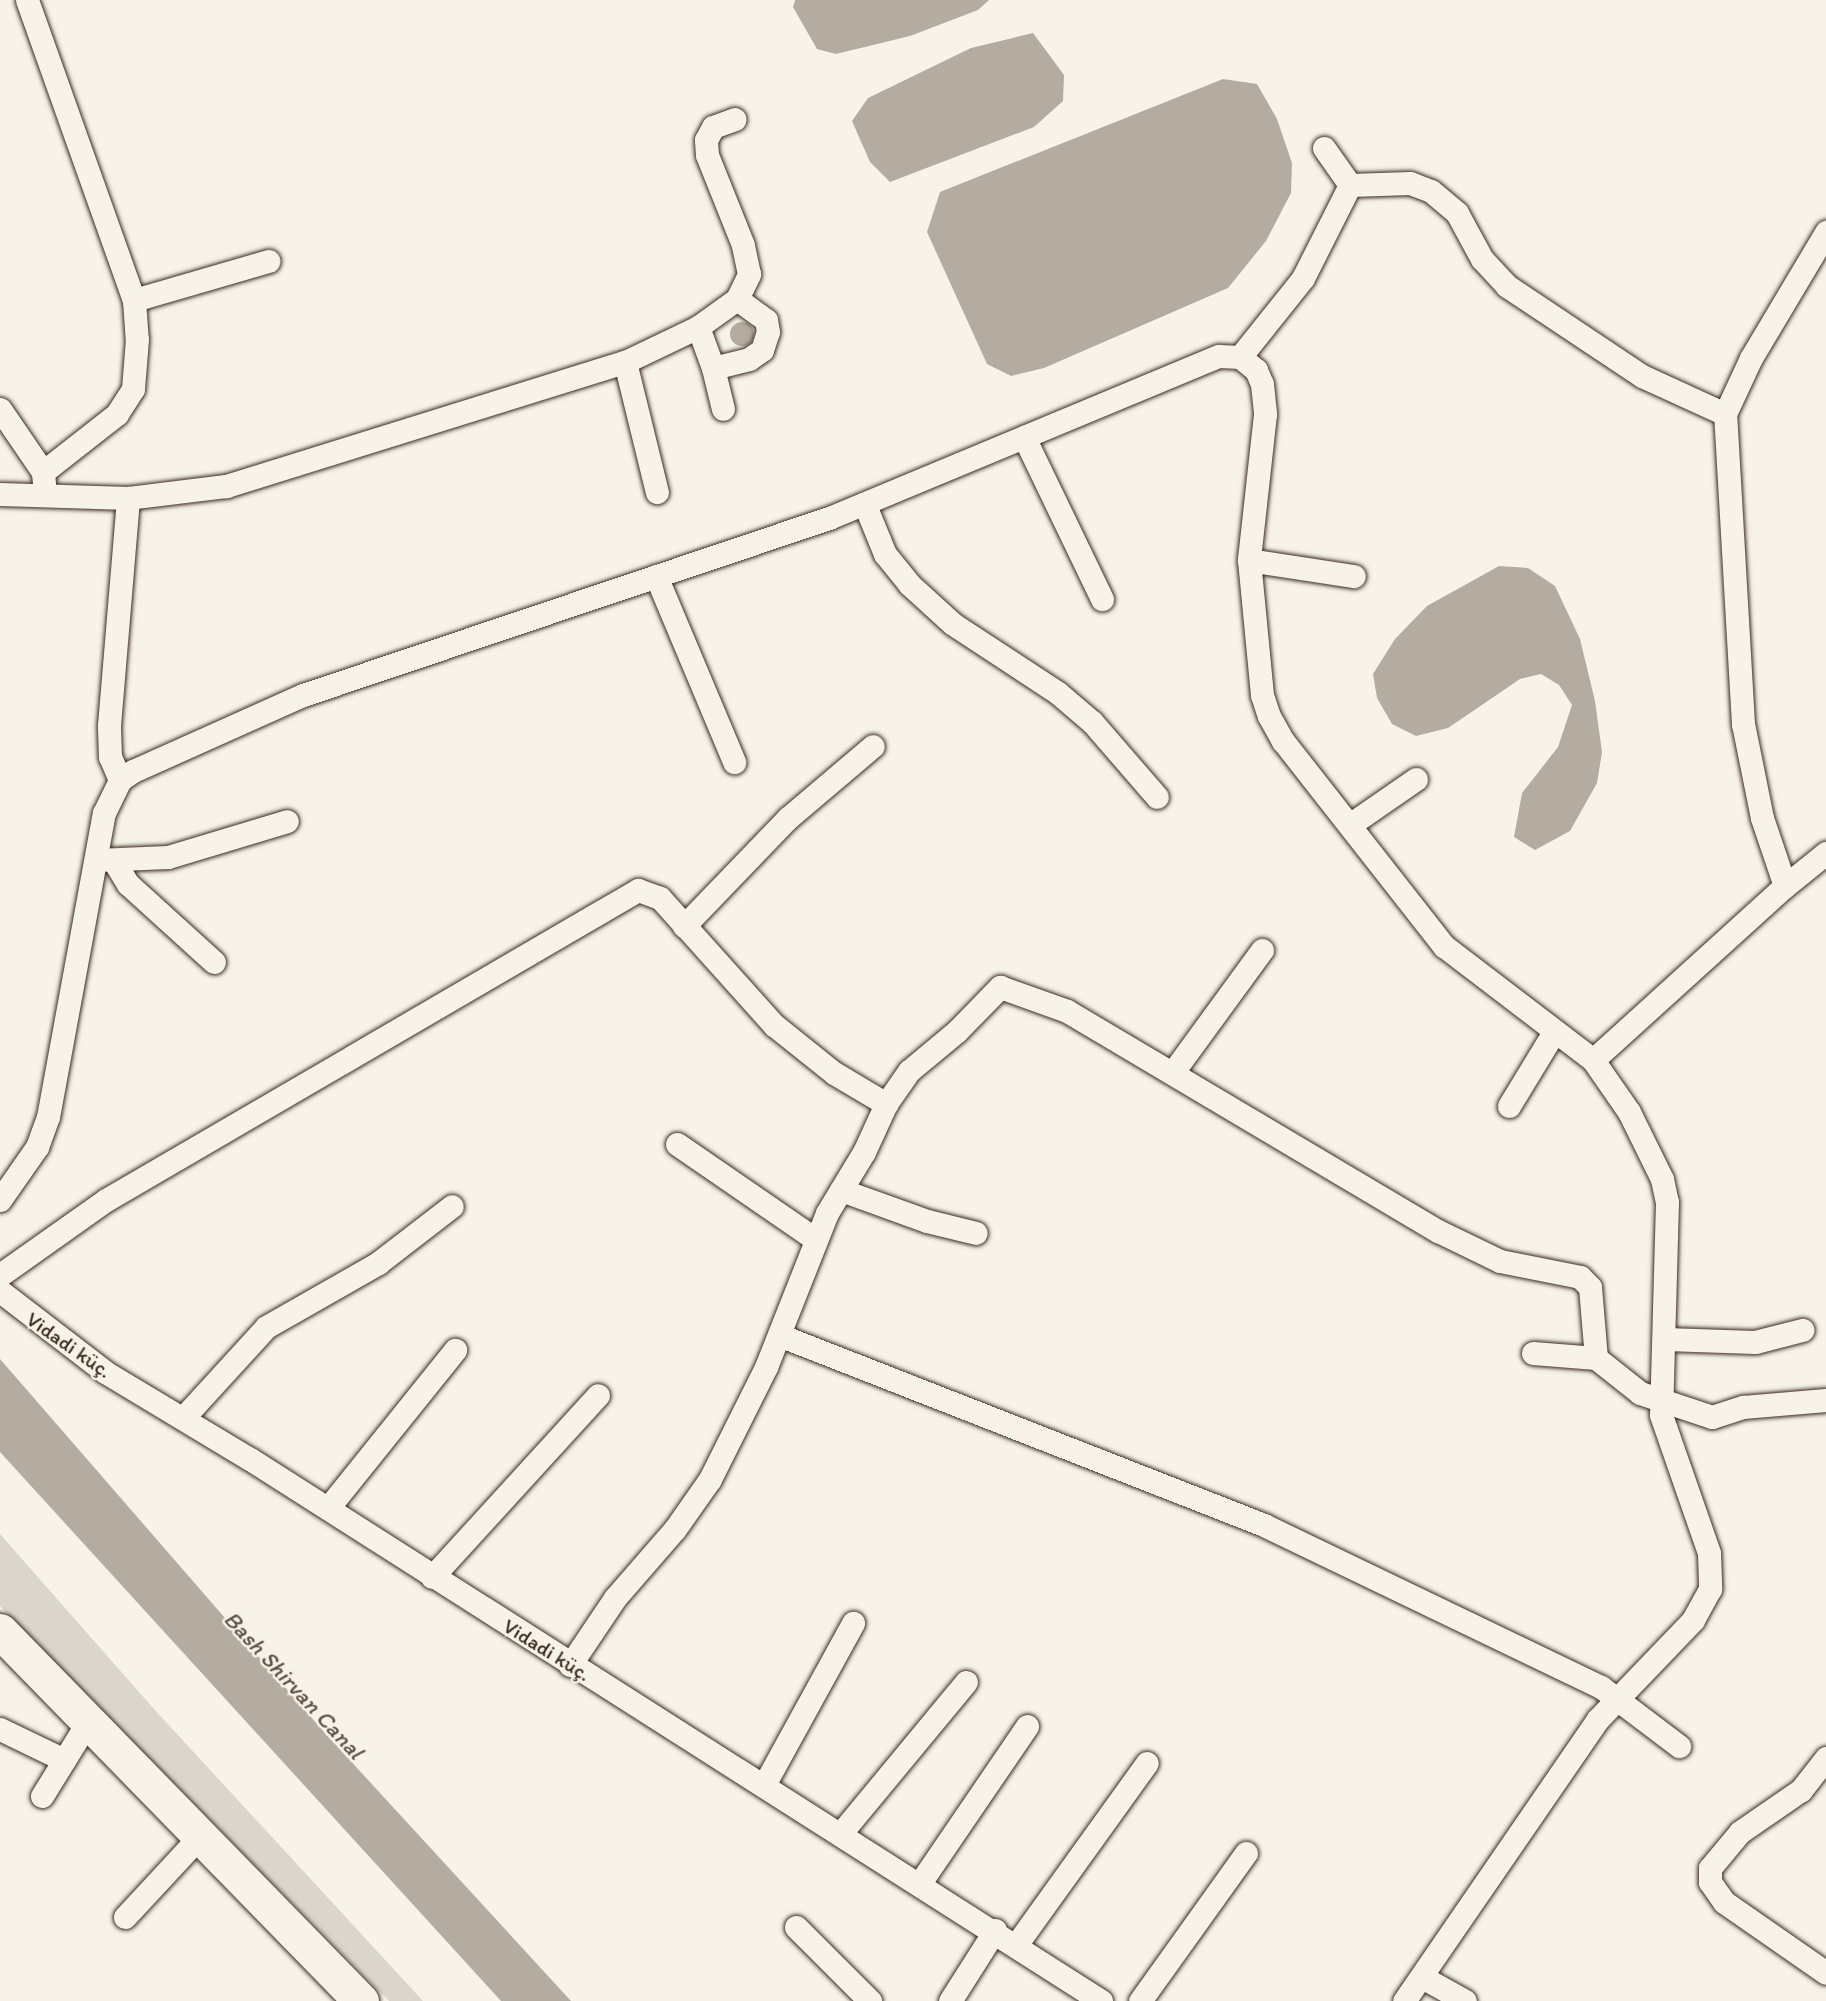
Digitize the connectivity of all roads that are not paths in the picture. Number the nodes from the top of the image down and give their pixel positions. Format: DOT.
graph roads {
  1 [pos="27,0"];
  2 [pos="735,119"];
  3 [pos="1324,148"];
  4 [pos="1350,185"];
  5 [pos="1826,232"];
  6 [pos="268,261"];
  7 [pos="737,299"];
  8 [pos="134,300"];
  9 [pos="698,327"];
  10 [pos="1240,357"];
  11 [pos="625,362"];
  12 [pos="713,368"];
  13 [pos="0,409"];
  14 [pos="723,409"];
  15 [pos="1725,414"];
  16 [pos="1024,437"];
  17 [pos="44,483"];
  18 [pos="657,492"];
  19 [pos="0,494"];
  20 [pos="128,498"];
  21 [pos="864,505"];
  22 [pos="1249,559"];
  23 [pos="656,576"];
  24 [pos="1354,576"];
  25 [pos="1102,599"];
  26 [pos="873,746"];
  27 [pos="734,761"];
  28 [pos="1416,779"];
  29 [pos="120,780"];
  30 [pos="1157,797"];
  31 [pos="287,821"];
  32 [pos="1351,824"];
  33 [pos="1826,853"];
  34 [pos="105,861"];
  35 [pos="1785,886"];
  36 [pos="684,926"];
  37 [pos="1262,950"];
  38 [pos="214,962"];
  39 [pos="1554,1032"];
  40 [pos="1593,1060"];
  41 [pos="1173,1072"];
  42 [pos="886,1104"];
  43 [pos="1509,1106"];
  44 [pos="677,1144"];
  45 [pos="841,1190"];
  46 [pos="0,1200"];
  47 [pos="452,1206"];
  48 [pos="976,1233"];
  49 [pos="815,1239"];
  50 [pos="0,1275"];
  51 [pos="0,1291"];
  52 [pos="1802,1330"];
  53 [pos="779,1335"];
  54 [pos="1665,1339"];
  55 [pos="455,1350"];
  56 [pos="1532,1353"];
  57 [pos="1596,1358"];
  58 [pos="598,1395"];
  59 [pos="1659,1401"];
  60 [pos="1826,1401"];
  61 [pos="183,1418"];
  62 [pos="328,1508"];
  63 [pos="432,1577"];
  64 [pos="853,1623"];
  65 [pos="0,1631"];
  66 [pos="570,1665"];
  67 [pos="966,1682"];
  68 [pos="1616,1697"];
  69 [pos="89,1720"];
  70 [pos="1027,1726"];
  71 [pos="0,1729"];
  72 [pos="1679,1746"];
  73 [pos="1826,1758"];
  74 [pos="64,1760"];
  75 [pos="1147,1763"];
  76 [pos="764,1785"];
  77 [pos="42,1796"];
  78 [pos="841,1833"];
  79 [pos="201,1835"];
  80 [pos="1246,1853"];
  81 [pos="919,1883"];
  82 [pos="125,1917"];
  83 [pos="796,1927"];
  84 [pos="995,1930"];
  85 [pos="1016,1945"];
  86 [pos="1826,1973"];
  87 [pos="1422,1977"];
  88 [pos="361,2001"];
  89 [pos="870,2001"];
  90 [pos="950,2001"];
  91 [pos="1101,2001"];
  92 [pos="1140,2001"];
  93 [pos="1404,2001"];
  94 [pos="1465,2001"];
  1 -- 8 [label="street"];
  2 -- 7 [label="street"];
  3 -- 4 [label="street"];
  4 -- 10 [label="street"];
  4 -- 15 [label="street"];
  5 -- 15 [label="street"];
  6 -- 8 [label="street"];
  7 -- 9 [label="street"];
  7 -- 12 [label="street"];
  8 -- 17 [label="street"];
  9 -- 11 [label="street"];
  9 -- 12 [label="street"];
  10 -- 16 [label="street"];
  10 -- 22 [label="street"];
  11 -- 18 [label="street"];
  11 -- 20 [label="street"];
  12 -- 14 [label="street"];
  13 -- 17 [label="street"];
  15 -- 35 [label="street"];
  16 -- 21 [label="street"];
  16 -- 25 [label="street"];
  17 -- 19 [label="street"];
  17 -- 20 [label="street"];
  20 -- 29 [label="street"];
  21 -- 23 [label="street"];
  21 -- 30 [label="street"];
  22 -- 24 [label="street"];
  22 -- 32 [label="street"];
  23 -- 27 [label="street"];
  23 -- 29 [label="street"];
  26 -- 36 [label="street"];
  28 -- 32 [label="street"];
  29 -- 34 [label="street"];
  31 -- 34 [label="street"];
  32 -- 39 [label="street"];
  33 -- 35 [label="street"];
  34 -- 38 [label="street"];
  34 -- 46 [label="street"];
  35 -- 40 [label="street"];
  36 -- 42 [label="street"];
  36 -- 50 [label="street"];
  37 -- 41 [label="street"];
  39 -- 40 [label="street"];
  39 -- 43 [label="street"];
  40 -- 54 [label="street"];
  41 -- 42 [label="street"];
  41 -- 57 [label="street"];
  42 -- 45 [label="street"];
  44 -- 49 [label="street"];
  45 -- 48 [label="street"];
  45 -- 49 [label="street"];
  47 -- 61 [label="street"];
  49 -- 53 [label="street"];
  51 -- 61 [label="street, Vidadi küç."];
  52 -- 54 [label="street"];
  53 -- 66 [label="street"];
  53 -- 68 [label="street"];
  54 -- 59 [label="street"];
  55 -- 62 [label="street"];
  56 -- 57 [label="street"];
  57 -- 59 [label="street"];
  58 -- 63 [label="street"];
  59 -- 60 [label="street"];
  59 -- 68 [label="street"];
  61 -- 62 [label="street, Vidadi küç."];
  62 -- 63 [label="street, Vidadi küç."];
  63 -- 66 [label="street, Vidadi küç."];
  64 -- 76 [label="street"];
  65 -- 69 [label="main road"];
  66 -- 76 [label="street, Vidadi küç."];
  67 -- 78 [label="street"];
  68 -- 72 [label="street"];
  68 -- 87 [label="street"];
  69 -- 74 [label="street"];
  69 -- 79 [label="main road"];
  70 -- 81 [label="street"];
  71 -- 74 [label="street"];
  73 -- 86 [label="street"];
  74 -- 77 [label="street"];
  75 -- 85 [label="street"];
  76 -- 78 [label="street, Vidadi küç."];
  78 -- 81 [label="street, Vidadi küç."];
  79 -- 82 [label="street"];
  79 -- 88 [label="main road"];
  80 -- 92 [label="street"];
  81 -- 84 [label="street, Vidadi küç."];
  83 -- 89 [label="street"];
  84 -- 85 [label="street, Vidadi küç."];
  84 -- 90 [label="street"];
  85 -- 91 [label="street, Vidadi küç."];
  87 -- 93 [label="street"];
  87 -- 94 [label="street"];
}
